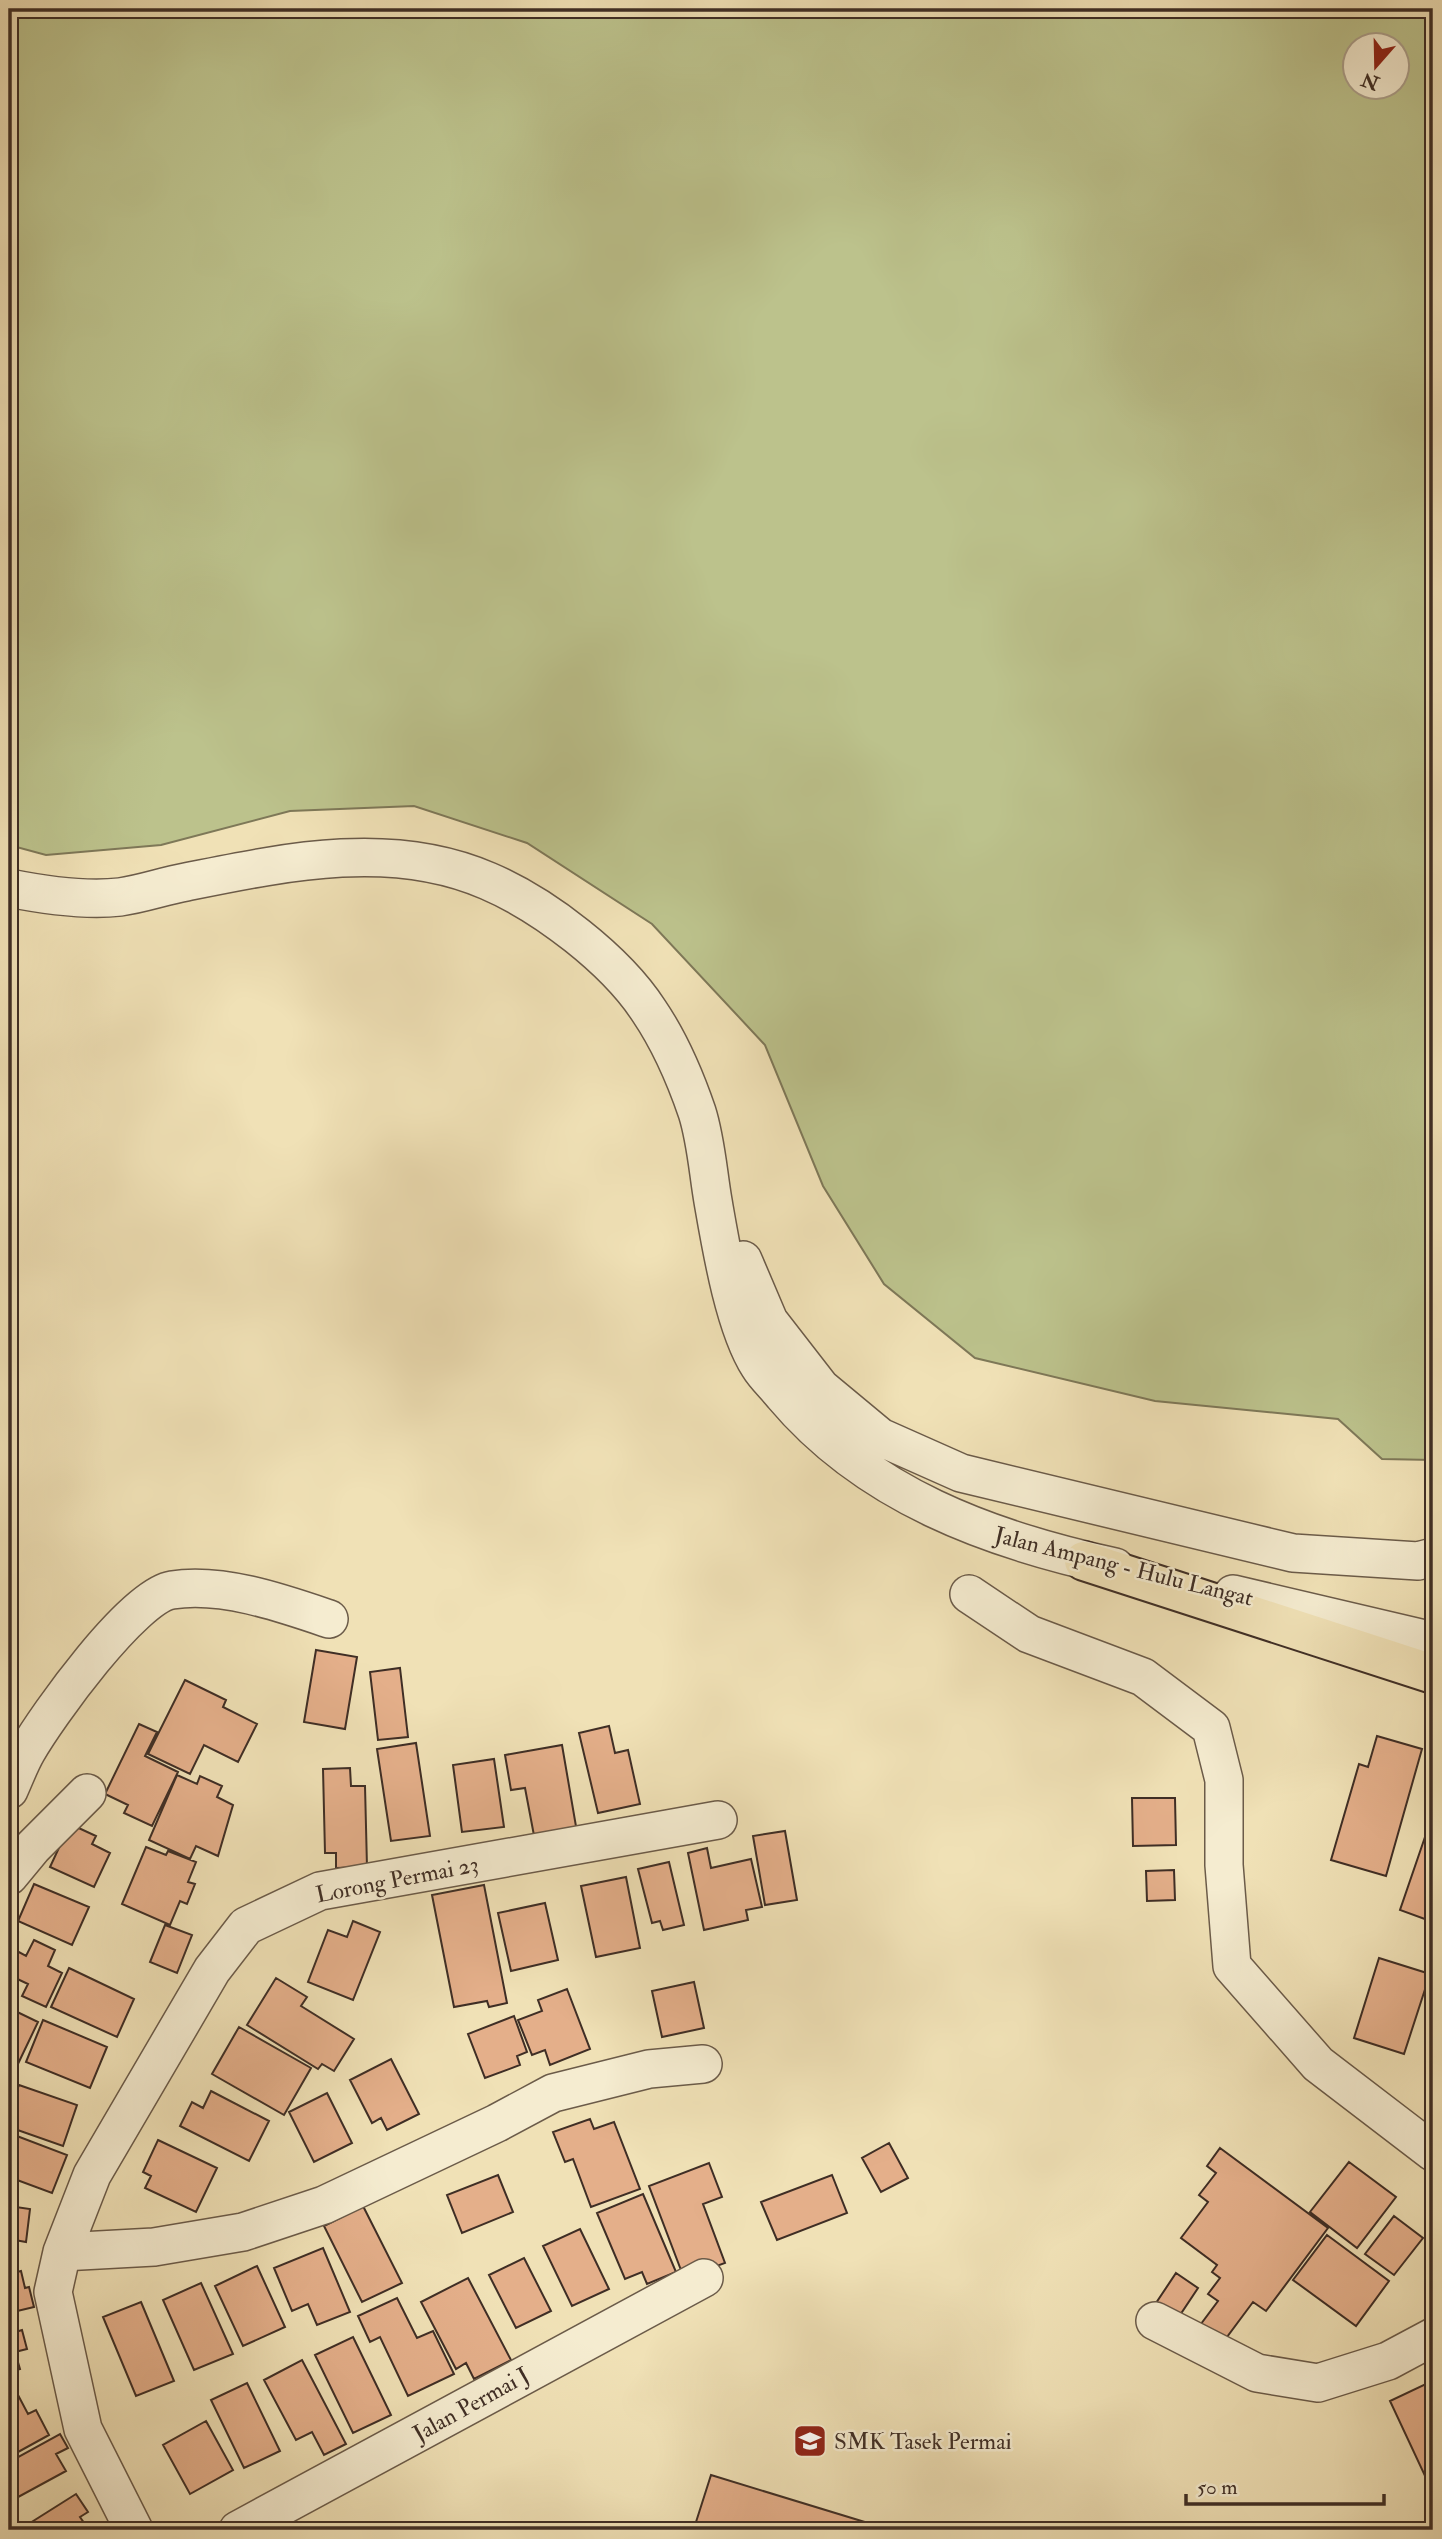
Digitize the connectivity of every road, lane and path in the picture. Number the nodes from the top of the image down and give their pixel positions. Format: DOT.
graph roads {
  1 [pos="24,891"];
  2 [pos="711,1189"];
  3 [pos="1433,1557"];
  4 [pos="1084,1561"];
  5 [pos="969,1594"];
  6 [pos="329,1619"];
  7 [pos="1433,1641"];
  8 [pos="1433,1674"];
  9 [pos="9,1790"];
  10 [pos="88,1793"];
  11 [pos="718,1820"];
  12 [pos="9,1876"];
  13 [pos="704,2064"];
  14 [pos="1430,2149"];
  15 [pos="62,2252"];
  16 [pos="704,2278"];
  17 [pos="1155,2321"];
  18 [pos="1433,2337"];
  19 [pos="284,2520"];
  20 [pos="134,2530"];
  21 [pos="238,2530"];
  1 -- 2 [label="street, Jalan Ampang - Hulu Langat"];
  2 -- 3 [label="street, Jalan Ampang - Hulu Langat"];
  2 -- 4 [label="street, Jalan Ampang - Hulu Langat"];
  4 -- 7 [label="street, Jalan Ampang - Hulu Langat"];
  4 -- 8 [label="highway"];
  5 -- 14 [label="street"];
  6 -- 9 [label="street"];
  10 -- 12 [label="street"];
  11 -- 15 [label="street, Lorong Permai 23"];
  13 -- 15 [label="street"];
  15 -- 20 [label="street, Lorong Permai 23"];
  16 -- 19 [label="street, Jalan Permai J"];
  17 -- 18 [label="street"];
  19 -- 21 [label="street, Jalan Permai J"];
}
